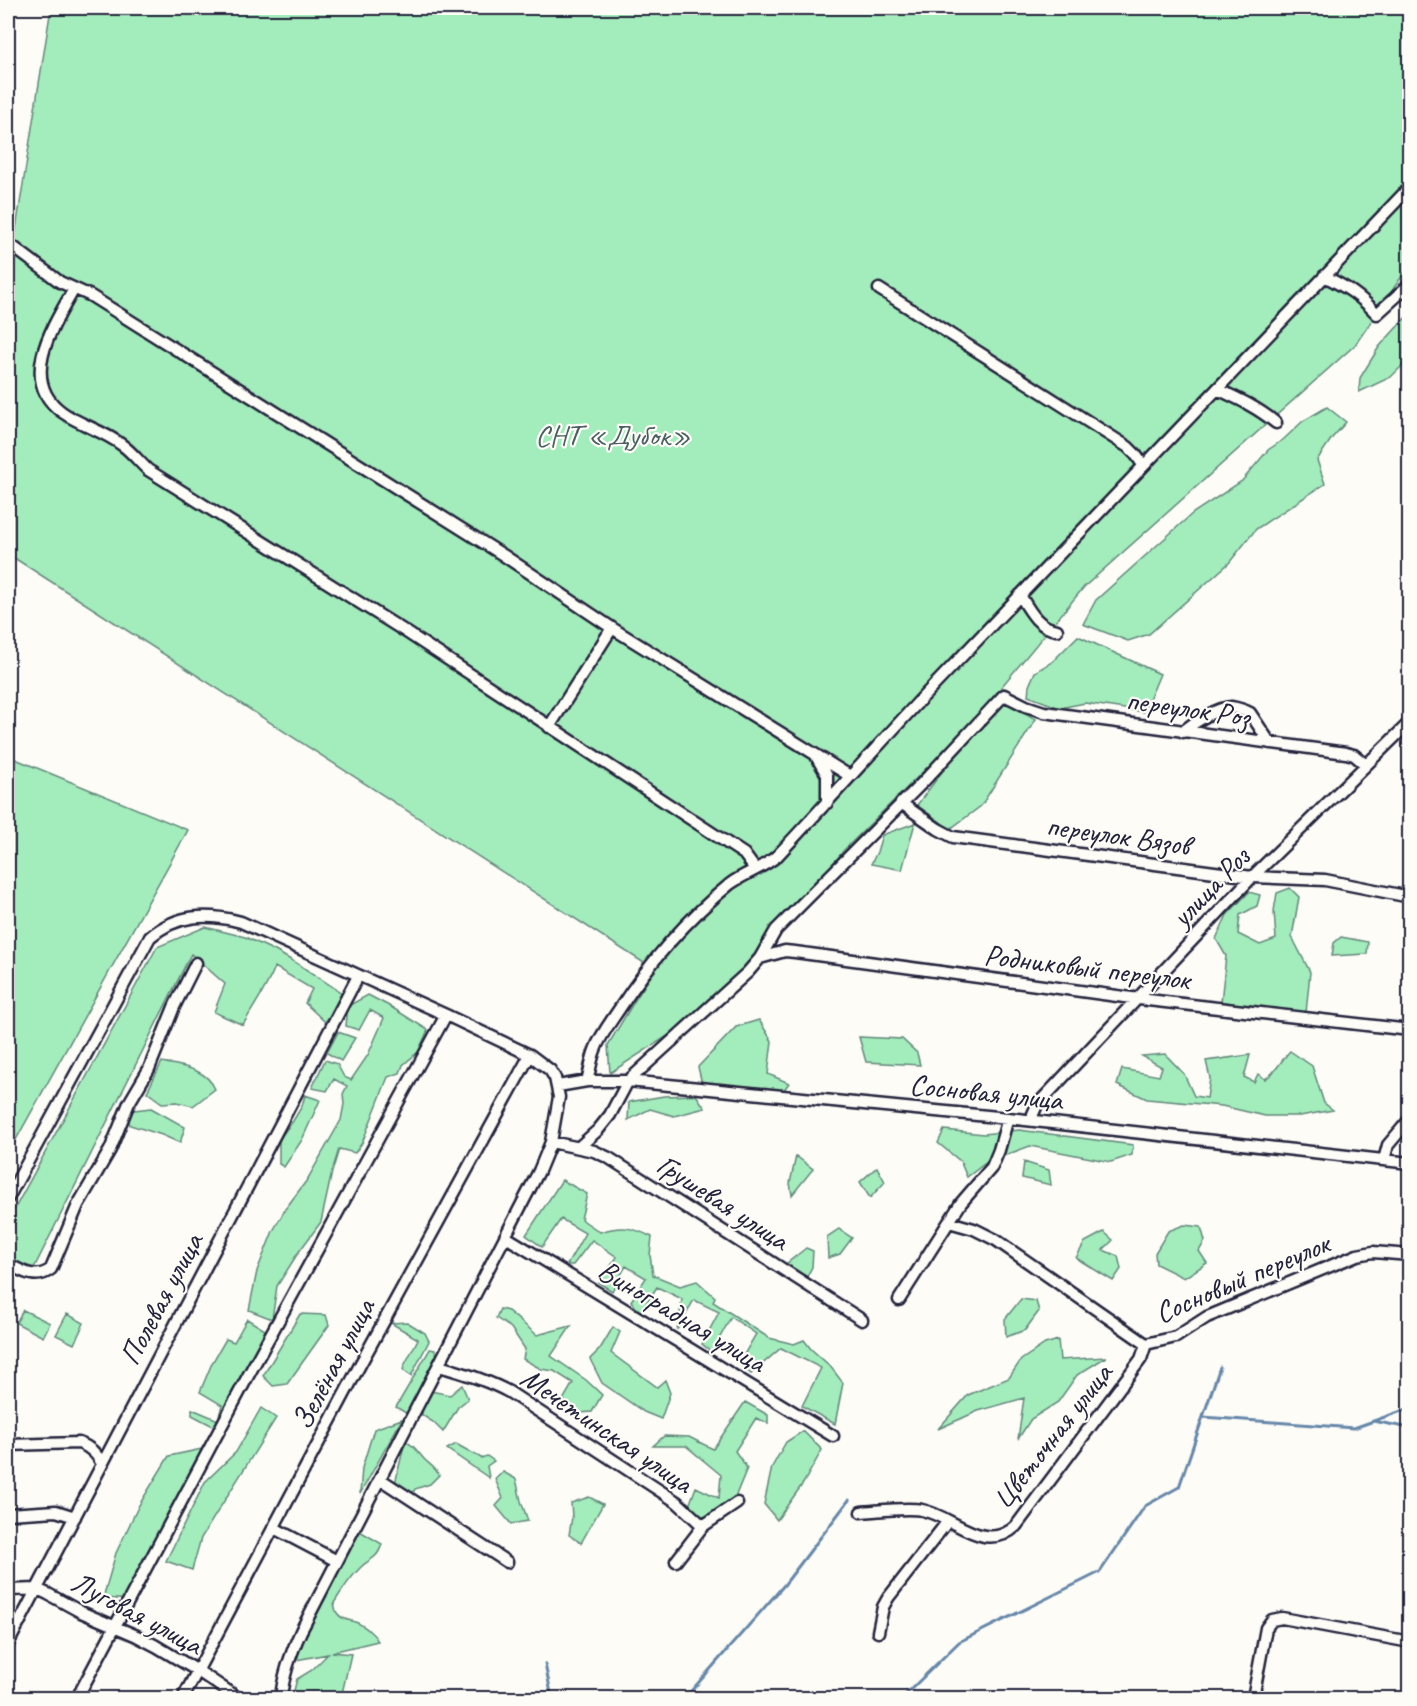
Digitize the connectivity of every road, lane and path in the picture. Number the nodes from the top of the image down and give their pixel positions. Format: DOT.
graph roads {
  1 [pos="1410,187"];
  2 [pos="8,243"];
  3 [pos="1324,276"];
  4 [pos="1410,284"];
  5 [pos="74,289"];
  6 [pos="879,289"];
  7 [pos="1217,389"];
  8 [pos="1276,423"];
  9 [pos="1143,465"];
  10 [pos="1020,595"];
  11 [pos="612,628"];
  12 [pos="1057,630"];
  13 [pos="1410,722"];
  14 [pos="549,727"];
  15 [pos="1183,732"];
  16 [pos="1270,743"];
  17 [pos="816,755"];
  18 [pos="1366,765"];
  19 [pos="850,776"];
  20 [pos="827,803"];
  21 [pos="902,803"];
  22 [pos="755,868"];
  23 [pos="1252,877"];
  24 [pos="1410,897"];
  25 [pos="760,958"];
  26 [pos="196,963"];
  27 [pos="358,976"];
  28 [pos="1139,999"];
  29 [pos="446,1015"];
  30 [pos="1410,1030"];
  31 [pos="530,1055"];
  32 [pos="587,1081"];
  33 [pos="628,1081"];
  34 [pos="558,1086"];
  35 [pos="1008,1118"];
  36 [pos="1410,1119"];
  37 [pos="1032,1120"];
  38 [pos="551,1142"];
  39 [pos="579,1147"];
  40 [pos="1384,1160"];
  41 [pos="1410,1163"];
  42 [pos="8,1198"];
  43 [pos="949,1222"];
  44 [pos="506,1237"];
  45 [pos="1410,1255"];
  46 [pos="8,1264"];
  47 [pos="899,1300"];
  48 [pos="862,1320"];
  49 [pos="1146,1344"];
  50 [pos="439,1366"];
  51 [pos="833,1436"];
  52 [pos="8,1445"];
  53 [pos="102,1464"];
  54 [pos="380,1479"];
  55 [pos="737,1503"];
  56 [pos="861,1512"];
  57 [pos="8,1514"];
  58 [pos="75,1517"];
  59 [pos="948,1521"];
  60 [pos="703,1526"];
  61 [pos="273,1527"];
  62 [pos="337,1561"];
  63 [pos="676,1561"];
  64 [pos="507,1562"];
  65 [pos="37,1589"];
  66 [pos="8,1590"];
  67 [pos="116,1627"];
  68 [pos="878,1632"];
  69 [pos="1410,1642"];
  70 [pos="8,1644"];
  71 [pos="198,1671"];
  72 [pos="77,1698"];
  73 [pos="183,1698"];
  74 [pos="238,1698"];
  75 [pos="281,1698"];
  76 [pos="1253,1698"];
  1 -- 3 [label="street"];
  2 -- 5 [label="street"];
  3 -- 4 [label="street"];
  3 -- 7 [label="street"];
  5 -- 11 [label="street"];
  5 -- 14 [label="street"];
  6 -- 9 [label="street"];
  7 -- 8 [label="street"];
  7 -- 9 [label="street"];
  9 -- 10 [label="street"];
  10 -- 12 [label="street"];
  10 -- 19 [label="street"];
  11 -- 14 [label="street"];
  11 -- 17 [label="street"];
  13 -- 18 [label="street, улица Роз"];
  14 -- 22 [label="street"];
  15 -- 16 [label="street, переулок Роз"];
  15 -- 16 [label="street"];
  15 -- 21 [label="street, переулок Роз"];
  16 -- 18 [label="street, переулок Роз"];
  17 -- 19 [label="street"];
  17 -- 20 [label="street"];
  18 -- 23 [label="street, улица Роз"];
  19 -- 20 [label="street"];
  20 -- 22 [label="street"];
  21 -- 23 [label="street, переулок Вязов"];
  21 -- 25 [label="street"];
  22 -- 32 [label="street"];
  23 -- 24 [label="street, переулок Вязов"];
  23 -- 28 [label="street, улица Роз"];
  25 -- 28 [label="street, Родниковый переулок"];
  25 -- 33 [label="street"];
  26 -- 46 [label="street"];
  27 -- 29 [label="street"];
  27 -- 42 [label="street"];
  27 -- 53 [label="street, Полевая улица"];
  28 -- 30 [label="street, Родниковый переулок"];
  28 -- 37 [label="street, улица Роз"];
  29 -- 31 [label="street"];
  29 -- 67 [label="street"];
  31 -- 34 [label="street"];
  31 -- 61 [label="street, Зелёная улица"];
  32 -- 33 [label="street, Сосновая улица"];
  32 -- 34 [label="street, Сосновая улица"];
  33 -- 35 [label="street, Сосновая улица"];
  33 -- 39 [label="street"];
  34 -- 38 [label="street"];
  35 -- 37 [label="street, Сосновая улица"];
  35 -- 43 [label="street"];
  36 -- 40 [label="street"];
  37 -- 40 [label="street, Сосновая улица"];
  38 -- 39 [label="street, Грушевая улица"];
  38 -- 44 [label="street"];
  39 -- 48 [label="street, Грушевая улица"];
  40 -- 41 [label="street, Сосновая улица"];
  43 -- 47 [label="street"];
  43 -- 49 [label="street, Сосновый переулок"];
  44 -- 50 [label="street"];
  44 -- 51 [label="street, Виноградная улица"];
  45 -- 49 [label="street, Сосновый переулок"];
  49 -- 59 [label="street, Цветочная улица"];
  50 -- 54 [label="street"];
  50 -- 60 [label="street, Мечетинская улица"];
  52 -- 53 [label="street"];
  53 -- 58 [label="street, Полевая улица"];
  54 -- 62 [label="street"];
  54 -- 64 [label="street"];
  55 -- 60 [label="street"];
  56 -- 59 [label="street, Цветочная улица"];
  57 -- 58 [label="street"];
  58 -- 65 [label="street, Полевая улица"];
  59 -- 68 [label="street, Цветочная улица"];
  60 -- 63 [label="street, Мечетинская улица"];
  61 -- 62 [label="street"];
  61 -- 71 [label="street, Зелёная улица"];
  62 -- 75 [label="street"];
  65 -- 66 [label="street, Луговая улица"];
  65 -- 67 [label="street, Луговая улица"];
  65 -- 70 [label="street, Полевая улица"];
  67 -- 71 [label="street, Луговая улица"];
  67 -- 72 [label="street"];
  69 -- 76 [label="street"];
  71 -- 73 [label="street, Зелёная улица"];
  71 -- 74 [label="street, Луговая улица"];
}
